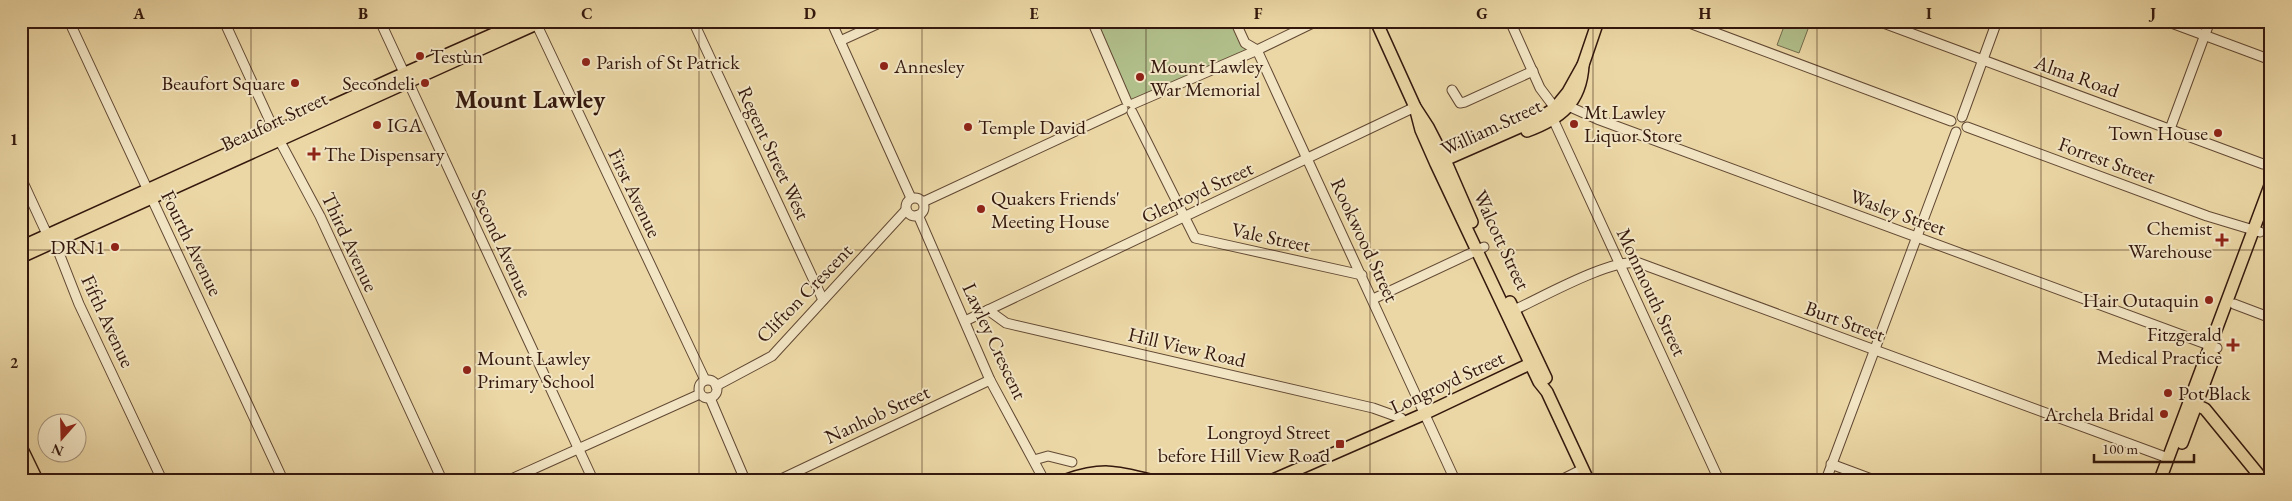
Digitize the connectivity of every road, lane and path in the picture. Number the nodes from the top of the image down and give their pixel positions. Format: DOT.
graph roads {
  1 [pos="69,21"];
  2 [pos="224,21"];
  3 [pos="380,21"];
  4 [pos="523,21"];
  5 [pos="693,21"];
  6 [pos="832,21"];
  7 [pos="884,21"];
  8 [pos="1092,21"];
  9 [pos="1235,21"];
  10 [pos="1317,21"];
  11 [pos="1376,21"];
  12 [pos="1510,21"];
  13 [pos="1598,21"];
  14 [pos="1684,21"];
  15 [pos="1878,21"];
  16 [pos="1997,21"];
  17 [pos="2166,21"];
  18 [pos="2210,21"];
  19 [pos="538,22"];
  20 [pos="2205,36"];
  21 [pos="840,41"];
  22 [pos="1257,50"];
  23 [pos="1983,60"];
  24 [pos="2271,60"];
  25 [pos="1583,66"];
  26 [pos="1533,71"];
  27 [pos="405,78"];
  28 [pos="1452,90"];
  29 [pos="1568,106"];
  30 [pos="1129,107"];
  31 [pos="1416,107"];
  32 [pos="1554,114"];
  33 [pos="1962,117"];
  34 [pos="1951,121"];
  35 [pos="1967,127"];
  36 [pos="2170,129"];
  37 [pos="1956,132"];
  38 [pos="277,136"];
  39 [pos="1308,159"];
  40 [pos="2263,164"];
  41 [pos="1442,165"];
  42 [pos="21,178"];
  43 [pos="2271,183"];
  44 [pos="149,195"];
  45 [pos="911,198"];
  46 [pos="923,202"];
  47 [pos="2271,205"];
  48 [pos="906,210"];
  49 [pos="918,215"];
  50 [pos="1185,217"];
  51 [pos="2256,234"];
  52 [pos="1917,238"];
  53 [pos="52,239"];
  54 [pos="21,247"];
  55 [pos="1481,249"];
  56 [pos="21,257"];
  57 [pos="1619,263"];
  58 [pos="1362,275"];
  59 [pos="1373,299"];
  60 [pos="823,300"];
  61 [pos="2234,304"];
  62 [pos="988,310"];
  63 [pos="1514,310"];
  64 [pos="2271,318"];
  65 [pos="965,321"];
  66 [pos="2214,347"];
  67 [pos="1873,350"];
  68 [pos="1531,359"];
  69 [pos="705,380"];
  70 [pos="990,380"];
  71 [pos="716,386"];
  72 [pos="700,394"];
  73 [pos="710,398"];
  74 [pos="2191,408"];
  75 [pos="1382,411"];
  76 [pos="1423,411"];
  77 [pos="1401,418"];
  78 [pos="1383,426"];
  79 [pos="1371,436"];
  80 [pos="21,447"];
  81 [pos="579,448"];
  82 [pos="2168,458"];
  83 [pos="1034,460"];
  84 [pos="1072,462"];
  85 [pos="1831,464"];
  86 [pos="1586,474"];
  87 [pos="1084,477"];
  88 [pos="37,480"];
  89 [pos="162,480"];
  90 [pos="283,480"];
  91 [pos="442,480"];
  92 [pos="509,480"];
  93 [pos="593,480"];
  94 [pos="745,480"];
  95 [pos="779,480"];
  96 [pos="1044,480"];
  97 [pos="1066,480"];
  98 [pos="1150,480"];
  99 [pos="1273,480"];
  100 [pos="1455,480"];
  101 [pos="1561,480"];
  102 [pos="1719,480"];
  103 [pos="1826,480"];
  104 [pos="1874,480"];
  105 [pos="2160,480"];
  106 [pos="2168,480"];
  107 [pos="2255,480"];
  108 [pos="2263,480"];
  1 -- 44 [label="street, Fourth Avenue"];
  2 -- 38 [label="street, Third Avenue"];
  3 -- 27 [label="street, Second Avenue"];
  4 -- 27 [label="main road, Beaufort Street"];
  5 -- 60 [label="street, Regent Street West"];
  6 -- 21 [label="street"];
  7 -- 21 [label="street"];
  8 -- 30 [label="street"];
  9 -- 22 [label="street, Rookwood Street"];
  10 -- 22 [label="street"];
  11 -- 31 [label="main road, Walcott Street"];
  12 -- 26 [label="street, Monmouth Street"];
  13 -- 25 [label="main road, William Street"];
  14 -- 34 [label="street"];
  15 -- 23 [label="street, Alma Road"];
  16 -- 23 [label="street"];
  17 -- 20 [label="street"];
  18 -- 20 [label="street"];
  19 -- 27 [label="main road, Beaufort Street"];
  19 -- 69 [label="street, First Avenue"];
  20 -- 24 [label="street"];
  20 -- 36 [label="street"];
  21 -- 45 [label="street"];
  22 -- 30 [label="street"];
  22 -- 39 [label="street, Rookwood Street"];
  23 -- 33 [label="street"];
  23 -- 36 [label="street, Alma Road"];
  25 -- 29 [label="main road, William Street"];
  25 -- 32 [label="main road, William Street"];
  26 -- 28 [label="street"];
  26 -- 32 [label="street, Monmouth Street"];
  27 -- 38 [label="main road, Beaufort Street"];
  27 -- 81 [label="street, Second Avenue"];
  29 -- 32 [label="main road, William Street"];
  29 -- 52 [label="street, Wasley Street"];
  30 -- 46 [label="street"];
  30 -- 50 [label="street"];
  31 -- 39 [label="street, Glenroyd Street"];
  31 -- 41 [label="main road, Walcott Street"];
  32 -- 41 [label="main road, William Street"];
  32 -- 57 [label="street, Monmouth Street"];
  33 -- 34 [label="street"];
  33 -- 35 [label="street"];
  34 -- 37 [label="street"];
  35 -- 37 [label="street"];
  35 -- 51 [label="street, Forrest Street"];
  36 -- 40 [label="street, Alma Road"];
  37 -- 52 [label="street"];
  38 -- 44 [label="main road, Beaufort Street"];
  38 -- 91 [label="street, Third Avenue"];
  39 -- 50 [label="street, Glenroyd Street"];
  39 -- 58 [label="street, Rookwood Street"];
  41 -- 55 [label="main road, Walcott Street"];
  42 -- 53 [label="street, Fifth Avenue"];
  43 -- 51 [label="main road"];
  44 -- 53 [label="main road, Beaufort Street"];
  44 -- 90 [label="street, Fourth Avenue"];
  45 -- 46 [label="street"];
  45 -- 48 [label="street"];
  46 -- 49 [label="street"];
  47 -- 51 [label="main road"];
  48 -- 49 [label="street"];
  48 -- 60 [label="street, Clifton Crescent"];
  49 -- 65 [label="street, Lawley Crescent"];
  50 -- 58 [label="street, Vale Street"];
  50 -- 62 [label="street, Glenroyd Street"];
  51 -- 61 [label="main road"];
  51 -- 66 [label="main road"];
  52 -- 66 [label="street, Wasley Street"];
  52 -- 67 [label="street"];
  53 -- 54 [label="main road, Beaufort Street"];
  53 -- 56 [label="main road, Beaufort Street"];
  53 -- 89 [label="street, Fifth Avenue"];
  55 -- 59 [label="street"];
  55 -- 63 [label="main road, Walcott Street"];
  55 -- 68 [label="main road, Walcott Street"];
  57 -- 63 [label="street, Burt Street"];
  57 -- 67 [label="street, Burt Street"];
  57 -- 102 [label="street, Monmouth Street"];
  58 -- 59 [label="street, Rookwood Street"];
  59 -- 76 [label="street, Rookwood Street"];
  60 -- 71 [label="street, Clifton Crescent"];
  61 -- 64 [label="street"];
  61 -- 66 [label="main road"];
  62 -- 65 [label="street, Glenroyd Street"];
  62 -- 75 [label="street, Hill View Road"];
  63 -- 68 [label="main road, Walcott Street"];
  65 -- 70 [label="street, Lawley Crescent"];
  66 -- 74 [label="main road"];
  67 -- 82 [label="street, Burt Street"];
  67 -- 85 [label="street"];
  68 -- 76 [label="main road, Longroyd Street"];
  68 -- 86 [label="main road, Walcott Street"];
  69 -- 71 [label="street"];
  69 -- 72 [label="street"];
  70 -- 83 [label="street, Lawley Crescent"];
  70 -- 95 [label="street, Nanhob Street"];
  71 -- 73 [label="street"];
  72 -- 73 [label="street"];
  72 -- 81 [label="street"];
  73 -- 94 [label="street"];
  74 -- 82 [label="main road"];
  74 -- 106 [label="main road"];
  74 -- 107 [label="main road"];
  74 -- 108 [label="main road"];
  75 -- 77 [label="street, Hill View Road"];
  75 -- 78 [label="street"];
  76 -- 77 [label="main road, Longroyd Street"];
  76 -- 79 [label="main road, Longroyd Street"];
  76 -- 100 [label="street, Rookwood Street"];
  77 -- 78 [label="main road, Longroyd Street"];
  78 -- 79 [label="main road, Longroyd Street"];
  79 -- 99 [label="main road, Longroyd Street"];
  80 -- 88 [label="main road"];
  81 -- 92 [label="street"];
  81 -- 93 [label="street, Second Avenue"];
  82 -- 105 [label="main road"];
  83 -- 84 [label="street"];
  83 -- 96 [label="street, Lawley Crescent"];
  85 -- 103 [label="street"];
  85 -- 104 [label="street"];
  86 -- 101 [label="street"];
  87 -- 97 [label="main road"];
  87 -- 98 [label="main road"];
}
